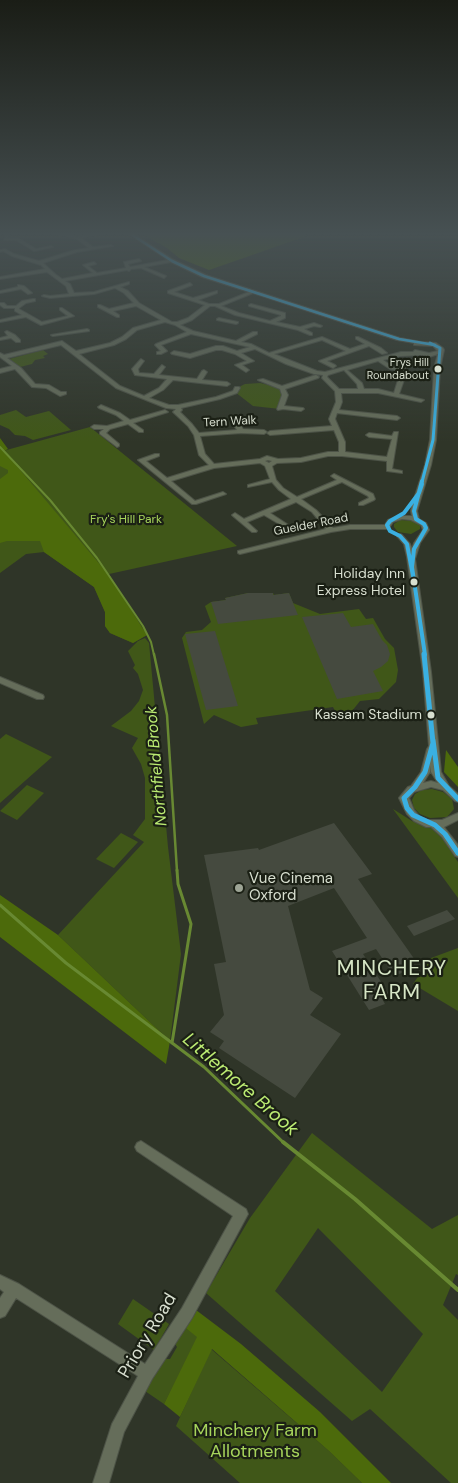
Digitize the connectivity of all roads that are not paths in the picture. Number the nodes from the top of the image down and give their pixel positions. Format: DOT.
graph roads {
  1 [pos="22,303"];
  2 [pos="205,303"];
  3 [pos="224,303"];
  4 [pos="263,303"];
  5 [pos="288,303"];
  6 [pos="2,304"];
  7 [pos="137,304"];
  8 [pos="209,305"];
  9 [pos="100,306"];
  10 [pos="217,306"];
  11 [pos="17,307"];
  12 [pos="62,309"];
  13 [pos="109,311"];
  14 [pos="237,314"];
  15 [pos="24,316"];
  16 [pos="117,316"];
  17 [pos="165,320"];
  18 [pos="0,321"];
  19 [pos="272,322"];
  20 [pos="236,323"];
  21 [pos="177,324"];
  22 [pos="320,326"];
  23 [pos="300,329"];
  24 [pos="87,330"];
  25 [pos="7,332"];
  26 [pos="191,332"];
  27 [pos="256,333"];
  28 [pos="13,336"];
  29 [pos="322,338"];
  30 [pos="358,338"];
  31 [pos="0,339"];
  32 [pos="399,339"];
  33 [pos="18,340"];
  34 [pos="238,341"];
  35 [pos="62,343"];
  36 [pos="420,343"];
  37 [pos="370,344"];
  38 [pos="254,348"];
  39 [pos="412,348"];
  40 [pos="350,350"];
  41 [pos="439,352"];
  42 [pos="76,353"];
  43 [pos="159,353"];
  44 [pos="174,353"];
  45 [pos="237,353"];
  46 [pos="384,353"];
  47 [pos="270,354"];
  48 [pos="402,354"];
  49 [pos="422,354"];
  50 [pos="1,356"];
  51 [pos="379,359"];
  52 [pos="141,361"];
  53 [pos="333,366"];
  54 [pos="403,366"];
  55 [pos="16,367"];
  56 [pos="162,367"];
  57 [pos="437,368"];
  58 [pos="246,370"];
  59 [pos="0,371"];
  60 [pos="346,371"];
  61 [pos="204,372"];
  62 [pos="316,375"];
  63 [pos="324,375"];
  64 [pos="155,376"];
  65 [pos="225,377"];
  66 [pos="171,378"];
  67 [pos="261,380"];
  68 [pos="198,381"];
  69 [pos="237,388"];
  70 [pos="282,388"];
  71 [pos="361,390"];
  72 [pos="338,391"];
  73 [pos="64,393"];
  74 [pos="396,394"];
  75 [pos="146,397"];
  76 [pos="421,400"];
  77 [pos="101,408"];
  78 [pos="166,409"];
  79 [pos="301,409"];
  80 [pos="177,410"];
  81 [pos="336,411"];
  82 [pos="399,411"];
  83 [pos="245,420"];
  84 [pos="128,422"];
  85 [pos="94,427"];
  86 [pos="107,428"];
  87 [pos="335,428"];
  88 [pos="141,431"];
  89 [pos="241,431"];
  90 [pos="197,435"];
  91 [pos="369,435"];
  92 [pos="117,445"];
  93 [pos="267,450"];
  94 [pos="342,454"];
  95 [pos="157,455"];
  96 [pos="390,460"];
  97 [pos="265,461"];
  98 [pos="213,466"];
  99 [pos="400,472"];
  100 [pos="334,476"];
  101 [pos="166,480"];
  102 [pos="273,480"];
  103 [pos="342,480"];
  104 [pos="258,492"];
  105 [pos="419,493"];
  106 [pos="223,494"];
  107 [pos="297,499"];
  108 [pos="361,504"];
  109 [pos="266,512"];
  110 [pos="235,515"];
  111 [pos="398,518"];
  112 [pos="416,519"];
  113 [pos="244,521"];
  114 [pos="387,527"];
  115 [pos="291,529"];
  116 [pos="331,530"];
  117 [pos="254,531"];
  118 [pos="423,534"];
  119 [pos="400,536"];
  120 [pos="240,552"];
  121 [pos="412,567"];
  122 [pos="0,680"];
  123 [pos="40,698"];
  124 [pos="433,743"];
  125 [pos="415,787"];
  126 [pos="446,788"];
  127 [pos="458,799"];
  128 [pos="458,816"];
  129 [pos="435,824"];
  130 [pos="458,853"];
  131 [pos="141,1147"];
  132 [pos="0,1282"];
  133 [pos="14,1289"];
  134 [pos="0,1311"];
  135 [pos="147,1374"];
  136 [pos="102,1483"];
  1 -- 11 [label="street"];
  2 -- 8 [label="street"];
  3 -- 10 [label="street"];
  4 -- 19 [label="street"];
  5 -- 32 [label="street"];
  6 -- 11 [label="street"];
  7 -- 13 [label="street"];
  7 -- 17 [label="street"];
  8 -- 10 [label="street"];
  8 -- 21 [label="street"];
  9 -- 13 [label="street"];
  10 -- 14 [label="street"];
  11 -- 15 [label="street"];
  12 -- 15 [label="street"];
  13 -- 16 [label="street"];
  14 -- 19 [label="street"];
  14 -- 20 [label="street"];
  15 -- 18 [label="street"];
  17 -- 21 [label="street"];
  17 -- 42 [label="street"];
  19 -- 23 [label="street"];
  21 -- 26 [label="street"];
  22 -- 23 [label="street"];
  23 -- 29 [label="street"];
  24 -- 35 [label="street"];
  25 -- 28 [label="street"];
  26 -- 34 [label="street"];
  26 -- 43 [label="street"];
  27 -- 34 [label="street"];
  28 -- 31 [label="street"];
  28 -- 33 [label="street"];
  29 -- 40 [label="street"];
  29 -- 47 [label="street"];
  30 -- 37 [label="street"];
  32 -- 36 [label="street"];
  32 -- 39 [label="street"];
  34 -- 38 [label="street"];
  35 -- 42 [label="street"];
  35 -- 50 [label="street"];
  36 -- 39 [label="street"];
  36 -- 41 [label="street"];
  37 -- 40 [label="street"];
  37 -- 46 [label="street"];
  38 -- 45 [label="street"];
  38 -- 47 [label="street"];
  39 -- 48 [label="street"];
  39 -- 49 [label="street"];
  40 -- 53 [label="street"];
  41 -- 49 [label="street"];
  41 -- 57 [label="street"];
  42 -- 75 [label="street"];
  44 -- 45 [label="street"];
  45 -- 58 [label="street"];
  47 -- 62 [label="street"];
  48 -- 49 [label="street"];
  48 -- 51 [label="street"];
  49 -- 57 [label="street"];
  50 -- 55 [label="street"];
  51 -- 54 [label="street"];
  51 -- 63 [label="street"];
  52 -- 64 [label="street"];
  54 -- 74 [label="street"];
  55 -- 59 [label="street"];
  55 -- 73 [label="street"];
  56 -- 64 [label="street"];
  57 -- 105 [label="street"];
  60 -- 71 [label="street"];
  61 -- 68 [label="street"];
  62 -- 63 [label="street"];
  62 -- 70 [label="street"];
  63 -- 72 [label="street"];
  64 -- 66 [label="street"];
  65 -- 68 [label="street"];
  66 -- 68 [label="street"];
  66 -- 75 [label="street"];
  67 -- 70 [label="street"];
  69 -- 80 [label="street"];
  70 -- 79 [label="street"];
  71 -- 72 [label="street"];
  71 -- 74 [label="street"];
  72 -- 81 [label="street"];
  74 -- 76 [label="street"];
  75 -- 78 [label="street"];
  77 -- 84 [label="street"];
  78 -- 80 [label="street"];
  78 -- 84 [label="street"];
  80 -- 90 [label="street"];
  81 -- 82 [label="street"];
  81 -- 87 [label="street"];
  83 -- 89 [label="street"];
  84 -- 86 [label="street"];
  84 -- 88 [label="street"];
  85 -- 86 [label="street"];
  86 -- 92 [label="street"];
  87 -- 89 [label="street, Tern Walk"];
  87 -- 94 [label="street"];
  89 -- 90 [label="street, Tern Walk"];
  90 -- 98 [label="street"];
  91 -- 96 [label="street"];
  93 -- 97 [label="street"];
  94 -- 96 [label="street"];
  94 -- 97 [label="street"];
  95 -- 101 [label="street"];
  96 -- 99 [label="street"];
  97 -- 98 [label="street"];
  97 -- 102 [label="street"];
  98 -- 101 [label="street"];
  100 -- 103 [label="street"];
  101 -- 106 [label="street"];
  102 -- 104 [label="street"];
  102 -- 107 [label="street"];
  103 -- 107 [label="street"];
  103 -- 108 [label="street"];
  105 -- 111 [label="street"];
  105 -- 112 [label="street"];
  107 -- 109 [label="street"];
  107 -- 116 [label="street"];
  109 -- 113 [label="street"];
  109 -- 115 [label="street"];
  110 -- 113 [label="street"];
  111 -- 112 [label="street"];
  111 -- 114 [label="street"];
  112 -- 118 [label="street"];
  113 -- 117 [label="street"];
  114 -- 116 [label="street, Guelder Road"];
  114 -- 119 [label="street"];
  116 -- 120 [label="street, Guelder Road"];
  118 -- 119 [label="street"];
  118 -- 121 [label="street"];
  119 -- 121 [label="street"];
  121 -- 124 [label="street"];
  122 -- 123 [label="street"];
  124 -- 125 [label="street"];
  124 -- 126 [label="street"];
  125 -- 126 [label="street"];
  125 -- 129 [label="street"];
  126 -- 127 [label="street"];
  128 -- 129 [label="street"];
  129 -- 130 [label="street"];
  131 -- 135 [label="street, Priory Road"];
  132 -- 133 [label="street"];
  133 -- 134 [label="street"];
  133 -- 135 [label="street"];
  135 -- 136 [label="street, Priory Road"];
}
